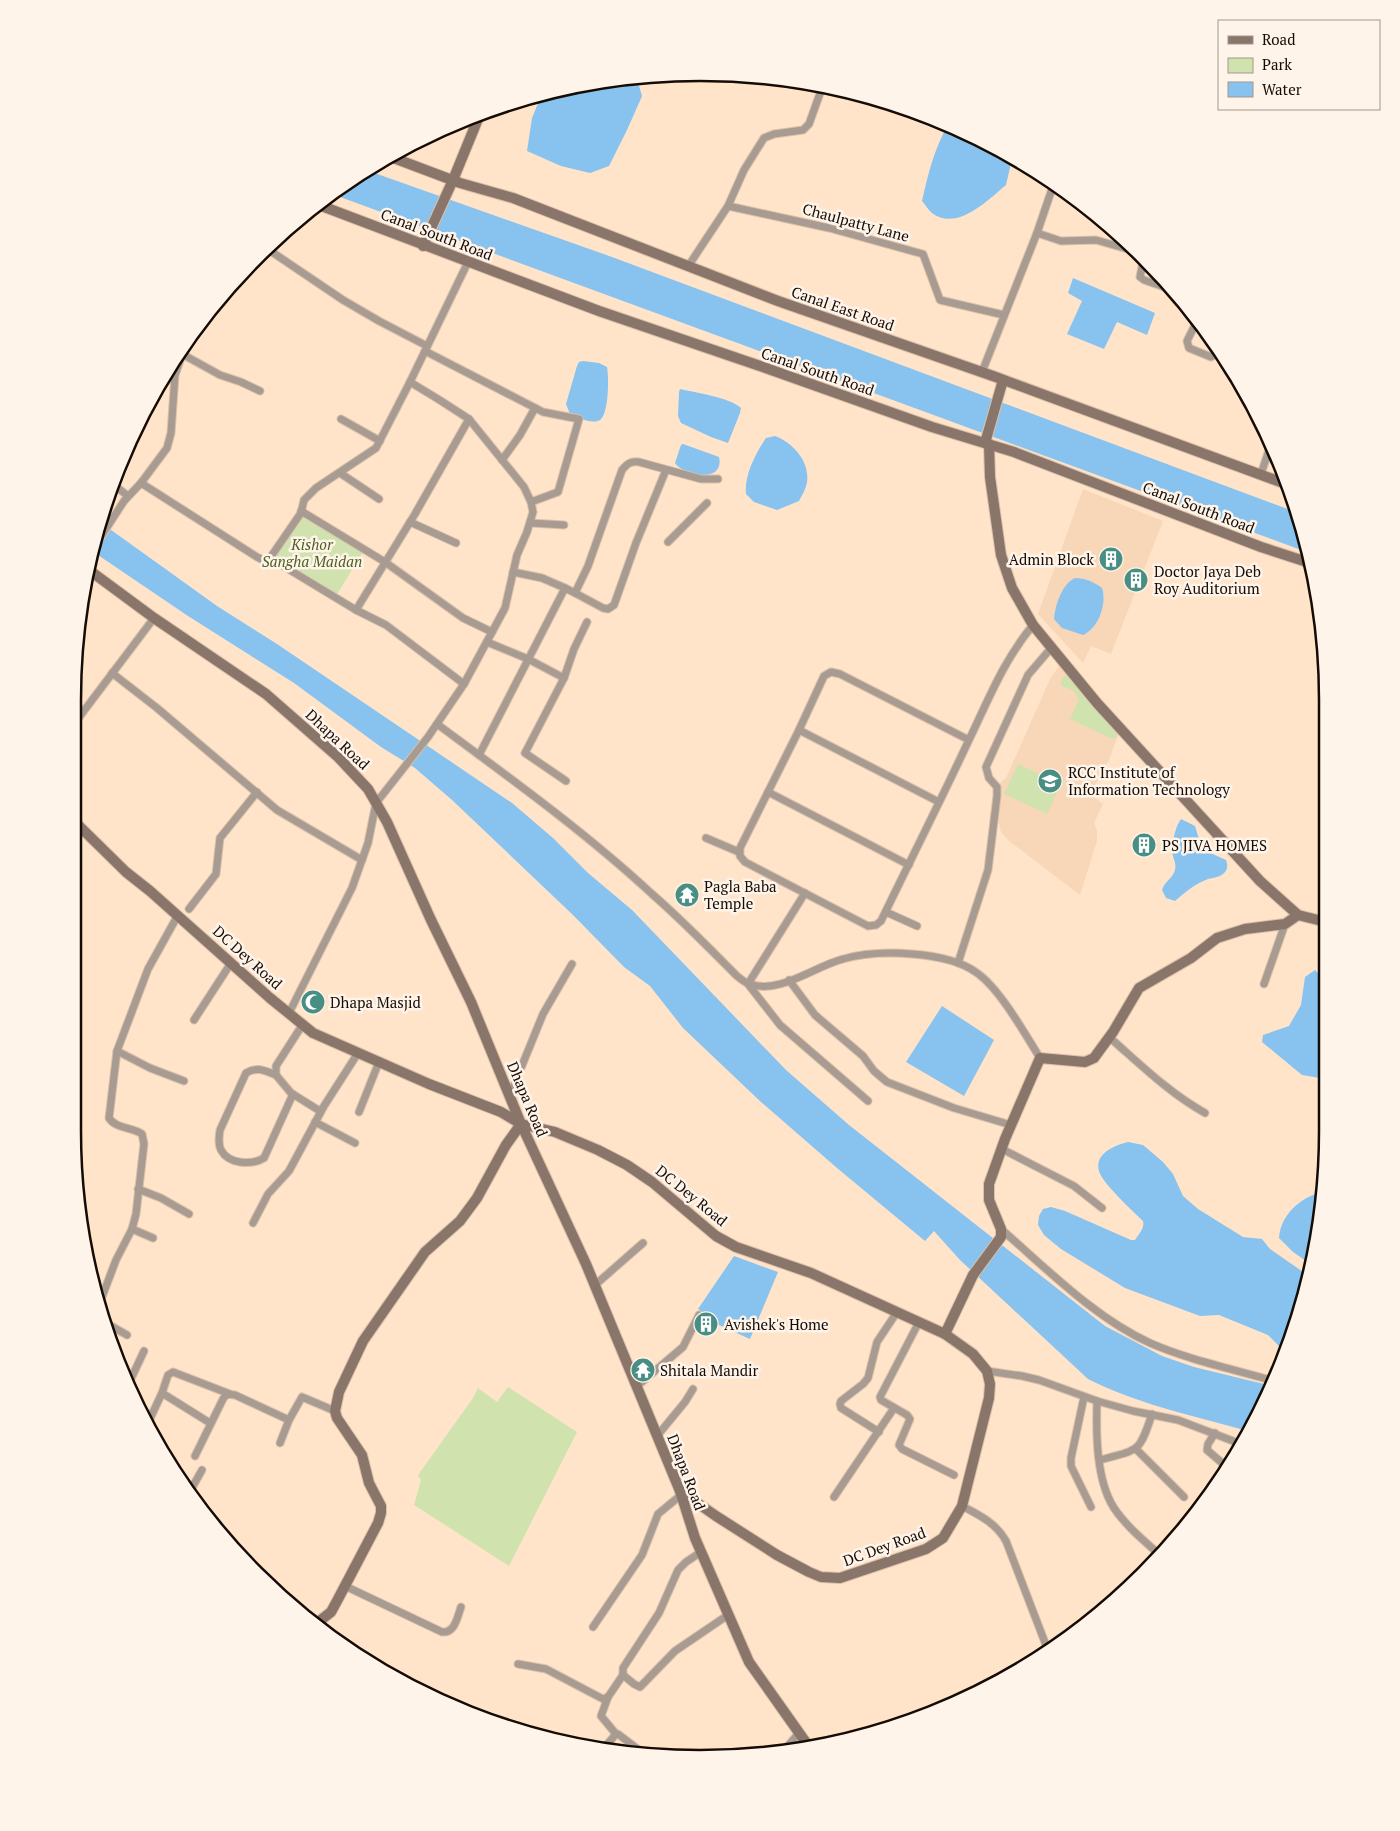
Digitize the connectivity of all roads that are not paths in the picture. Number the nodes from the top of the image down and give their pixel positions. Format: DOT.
graph roads {
  1 [pos="820,93"];
  2 [pos="476,123"];
  3 [pos="399,160"];
  4 [pos="453,180"];
  5 [pos="1051,191"];
  6 [pos="728,206"];
  7 [pos="325,207"];
  8 [pos="1037,233"];
  9 [pos="423,246"];
  10 [pos="1122,247"];
  11 [pos="273,252"];
  12 [pos="468,262"];
  13 [pos="689,265"];
  14 [pos="1142,267"];
  15 [pos="1158,284"];
  16 [pos="1004,315"];
  17 [pos="1194,328"];
  18 [pos="426,348"];
  19 [pos="1214,355"];
  20 [pos="186,356"];
  21 [pos="177,371"];
  22 [pos="982,372"];
  23 [pos="410,382"];
  24 [pos="1001,385"];
  25 [pos="260,391"];
  26 [pos="535,408"];
  27 [pos="342,419"];
  28 [pos="469,419"];
  29 [pos="380,441"];
  30 [pos="987,441"];
  31 [pos="1268,455"];
  32 [pos="502,460"];
  33 [pos="666,470"];
  34 [pos="340,473"];
  35 [pos="1261,474"];
  36 [pos="718,479"];
  37 [pos="1279,481"];
  38 [pos="142,483"];
  39 [pos="118,490"];
  40 [pos="126,499"];
  41 [pos="379,499"];
  42 [pos="531,502"];
  43 [pos="707,503"];
  44 [pos="302,511"];
  45 [pos="410,522"];
  46 [pos="531,523"];
  47 [pos="564,525"];
  48 [pos="104,533"];
  49 [pos="456,542"];
  50 [pos="668,542"];
  51 [pos="270,558"];
  52 [pos="1303,561"];
  53 [pos="386,562"];
  54 [pos="513,572"];
  55 [pos="94,574"];
  56 [pos="565,588"];
  57 [pos="575,593"];
  58 [pos="356,610"];
  59 [pos="154,618"];
  60 [pos="586,622"];
  61 [pos="1033,625"];
  62 [pos="492,632"];
  63 [pos="487,642"];
  64 [pos="1052,647"];
  65 [pos="528,659"];
  66 [pos="112,673"];
  67 [pos="564,678"];
  68 [pos="464,684"];
  69 [pos="81,715"];
  70 [pos="437,724"];
  71 [pos="799,730"];
  72 [pos="969,740"];
  73 [pos="479,755"];
  74 [pos="566,781"];
  75 [pos="256,792"];
  76 [pos="768,792"];
  77 [pos="939,802"];
  78 [pos="376,804"];
  79 [pos="81,828"];
  80 [pos="706,838"];
  81 [pos="739,852"];
  82 [pos="362,860"];
  83 [pos="908,865"];
  84 [pos="805,893"];
  85 [pos="189,909"];
  86 [pos="886,912"];
  87 [pos="1298,915"];
  88 [pos="178,916"];
  89 [pos="1319,920"];
  90 [pos="1284,924"];
  91 [pos="917,926"];
  92 [pos="231,963"];
  93 [pos="958,963"];
  94 [pos="572,964"];
  95 [pos="789,980"];
  96 [pos="748,984"];
  97 [pos="1264,984"];
  98 [pos="289,1013"];
  99 [pos="194,1020"];
  100 [pos="303,1024"];
  101 [pos="1109,1037"];
  102 [pos="117,1052"];
  103 [pos="358,1053"];
  104 [pos="1040,1058"];
  105 [pos="379,1062"];
  106 [pos="276,1075"];
  107 [pos="184,1081"];
  108 [pos="293,1094"];
  109 [pos="510,1095"];
  110 [pos="868,1102"];
  111 [pos="320,1112"];
  112 [pos="359,1112"];
  113 [pos="1205,1113"];
  114 [pos="315,1122"];
  115 [pos="521,1124"];
  116 [pos="1011,1125"];
  117 [pos="355,1143"];
  118 [pos="1002,1149"];
  119 [pos="138,1189"];
  120 [pos="1102,1208"];
  121 [pos="189,1214"];
  122 [pos="253,1223"];
  123 [pos="132,1229"];
  124 [pos="1001,1233"];
  125 [pos="153,1238"];
  126 [pos="643,1243"];
  127 [pos="595,1285"];
  128 [pos="103,1294"];
  129 [pos="897,1312"];
  130 [pos="699,1315"];
  131 [pos="919,1322"];
  132 [pos="114,1329"];
  133 [pos="945,1334"];
  134 [pos="127,1335"];
  135 [pos="144,1351"];
  136 [pos="987,1371"];
  137 [pos="132,1377"];
  138 [pos="1267,1379"];
  139 [pos="636,1387"];
  140 [pos="693,1389"];
  141 [pos="162,1394"];
  142 [pos="230,1394"];
  143 [pos="1084,1396"];
  144 [pos="1097,1402"];
  145 [pos="894,1408"];
  146 [pos="335,1411"];
  147 [pos="1152,1414"];
  148 [pos="151,1416"];
  149 [pos="289,1420"];
  150 [pos="210,1423"];
  151 [pos="879,1432"];
  152 [pos="1215,1434"];
  153 [pos="657,1436"];
  154 [pos="1235,1442"];
  155 [pos="280,1443"];
  156 [pos="1136,1449"];
  157 [pos="195,1456"];
  158 [pos="1100,1460"];
  159 [pos="1222,1463"];
  160 [pos="202,1470"];
  161 [pos="954,1475"];
  162 [pos="193,1485"];
  163 [pos="680,1493"];
  164 [pos="834,1497"];
  165 [pos="1184,1497"];
  166 [pos="962,1506"];
  167 [pos="1092,1507"];
  168 [pos="1155,1550"];
  169 [pos="701,1552"];
  170 [pos="346,1586"];
  171 [pos="461,1607"];
  172 [pos="728,1614"];
  173 [pos="321,1620"];
  174 [pos="593,1627"];
  175 [pos="1046,1644"];
  176 [pos="518,1664"];
  177 [pos="624,1675"];
  178 [pos="608,1697"];
  179 [pos="799,1733"];
  180 [pos="616,1734"];
  181 [pos="804,1740"];
  182 [pos="609,1742"];
  183 [pos="791,1743"];
  184 [pos="633,1745"];
  1 -- 6 [label="street"];
  2 -- 4 [label="street"];
  3 -- 4 [label="street, Canal East Road"];
  4 -- 9 [label="street"];
  4 -- 13 [label="street, Canal East Road"];
  5 -- 8 [label="street"];
  6 -- 13 [label="street"];
  6 -- 16 [label="street, Chaulpatty Lane"];
  7 -- 9 [label="street, Canal South Road"];
  8 -- 10 [label="street"];
  8 -- 16 [label="street"];
  9 -- 12 [label="street, Canal South Road"];
  11 -- 18 [label="street"];
  12 -- 18 [label="street"];
  12 -- 30 [label="street, Canal South Road"];
  13 -- 22 [label="street, Canal East Road"];
  14 -- 15 [label="street"];
  16 -- 22 [label="street"];
  17 -- 19 [label="street"];
  18 -- 23 [label="street"];
  18 -- 26 [label="street"];
  20 -- 25 [label="street"];
  21 -- 38 [label="street"];
  22 -- 24 [label="street, Canal East Road"];
  23 -- 28 [label="street"];
  23 -- 29 [label="street"];
  24 -- 30 [label="street"];
  24 -- 35 [label="street, Canal East Road"];
  26 -- 32 [label="street"];
  26 -- 42 [label="street"];
  27 -- 29 [label="street"];
  28 -- 32 [label="street"];
  28 -- 45 [label="street"];
  29 -- 34 [label="street"];
  30 -- 52 [label="street, Canal South Road"];
  30 -- 61 [label="street"];
  31 -- 35 [label="street"];
  32 -- 42 [label="street"];
  33 -- 36 [label="street"];
  33 -- 57 [label="street"];
  33 -- 57 [label="street"];
  34 -- 41 [label="street"];
  34 -- 44 [label="street"];
  35 -- 37 [label="street, Canal East Road"];
  38 -- 40 [label="street"];
  38 -- 51 [label="street"];
  39 -- 40 [label="street"];
  40 -- 48 [label="street"];
  42 -- 46 [label="street"];
  43 -- 50 [label="street"];
  44 -- 51 [label="street"];
  44 -- 53 [label="street"];
  45 -- 49 [label="street"];
  45 -- 53 [label="street"];
  46 -- 47 [label="street"];
  46 -- 54 [label="street"];
  51 -- 58 [label="street"];
  53 -- 58 [label="street"];
  53 -- 62 [label="street"];
  54 -- 56 [label="street"];
  54 -- 62 [label="street"];
  55 -- 59 [label="street, Dhapa Road"];
  56 -- 57 [label="street"];
  56 -- 65 [label="street"];
  58 -- 68 [label="street"];
  59 -- 66 [label="street"];
  59 -- 78 [label="street, Dhapa Road"];
  60 -- 67 [label="street"];
  61 -- 64 [label="street"];
  61 -- 72 [label="street"];
  62 -- 63 [label="street"];
  63 -- 65 [label="street"];
  63 -- 68 [label="street"];
  64 -- 87 [label="street"];
  64 -- 93 [label="street"];
  65 -- 67 [label="street"];
  65 -- 73 [label="street"];
  66 -- 69 [label="street"];
  66 -- 75 [label="street"];
  67 -- 74 [label="street"];
  68 -- 70 [label="street"];
  70 -- 73 [label="street"];
  70 -- 78 [label="street"];
  71 -- 72 [label="street"];
  71 -- 76 [label="street"];
  71 -- 77 [label="street"];
  72 -- 77 [label="street"];
  73 -- 96 [label="street"];
  75 -- 82 [label="street"];
  75 -- 85 [label="street"];
  76 -- 81 [label="street"];
  76 -- 83 [label="street"];
  77 -- 83 [label="street"];
  78 -- 82 [label="street"];
  78 -- 109 [label="street, Dhapa Road"];
  79 -- 88 [label="street, DC Dey Road"];
  80 -- 81 [label="street"];
  81 -- 84 [label="street"];
  82 -- 98 [label="street"];
  83 -- 86 [label="street"];
  84 -- 86 [label="street"];
  84 -- 96 [label="street"];
  86 -- 91 [label="street"];
  87 -- 89 [label="street"];
  87 -- 90 [label="street"];
  88 -- 92 [label="street, DC Dey Road"];
  88 -- 102 [label="street"];
  90 -- 97 [label="street"];
  90 -- 101 [label="street"];
  92 -- 98 [label="street, DC Dey Road"];
  92 -- 99 [label="street"];
  93 -- 95 [label="street"];
  93 -- 104 [label="street"];
  94 -- 109 [label="street"];
  95 -- 96 [label="street"];
  95 -- 116 [label="street"];
  96 -- 110 [label="street"];
  98 -- 100 [label="street, DC Dey Road"];
  100 -- 103 [label="street, DC Dey Road"];
  100 -- 106 [label="street"];
  101 -- 104 [label="street"];
  101 -- 113 [label="street"];
  102 -- 107 [label="street"];
  102 -- 119 [label="street"];
  103 -- 105 [label="street, DC Dey Road"];
  103 -- 111 [label="street"];
  104 -- 116 [label="street"];
  105 -- 112 [label="street"];
  105 -- 115 [label="street, DC Dey Road"];
  106 -- 108 [label="street"];
  106 -- 108 [label="street"];
  108 -- 111 [label="street"];
  109 -- 115 [label="street, Dhapa Road"];
  111 -- 114 [label="street"];
  114 -- 117 [label="street"];
  114 -- 122 [label="street"];
  115 -- 127 [label="street, Dhapa Road"];
  115 -- 129 [label="street, DC Dey Road"];
  115 -- 146 [label="street"];
  116 -- 118 [label="street"];
  118 -- 120 [label="street"];
  118 -- 124 [label="street"];
  119 -- 121 [label="street"];
  119 -- 123 [label="street"];
  123 -- 125 [label="street"];
  123 -- 128 [label="street"];
  124 -- 133 [label="street"];
  124 -- 138 [label="street"];
  126 -- 127 [label="street"];
  127 -- 139 [label="street, Dhapa Road"];
  129 -- 131 [label="street, DC Dey Road"];
  129 -- 151 [label="street"];
  130 -- 139 [label="street"];
  131 -- 133 [label="street, DC Dey Road"];
  131 -- 145 [label="street"];
  132 -- 134 [label="street"];
  133 -- 136 [label="street, DC Dey Road"];
  135 -- 137 [label="street"];
  136 -- 143 [label="street"];
  136 -- 166 [label="street, DC Dey Road"];
  139 -- 153 [label="street, Dhapa Road"];
  140 -- 153 [label="street"];
  141 -- 142 [label="street"];
  141 -- 148 [label="street"];
  141 -- 150 [label="street"];
  142 -- 149 [label="street"];
  142 -- 150 [label="street"];
  143 -- 144 [label="street"];
  143 -- 167 [label="street"];
  144 -- 147 [label="street"];
  144 -- 158 [label="street"];
  145 -- 151 [label="street"];
  145 -- 161 [label="street"];
  146 -- 149 [label="street"];
  146 -- 170 [label="street"];
  147 -- 152 [label="street"];
  147 -- 156 [label="street"];
  149 -- 155 [label="street"];
  150 -- 157 [label="street"];
  151 -- 164 [label="street"];
  152 -- 154 [label="street"];
  152 -- 159 [label="street"];
  153 -- 163 [label="street, Dhapa Road"];
  156 -- 158 [label="street"];
  156 -- 165 [label="street"];
  158 -- 168 [label="street"];
  160 -- 162 [label="street"];
  163 -- 166 [label="street, DC Dey Road"];
  163 -- 169 [label="street, Dhapa Road"];
  163 -- 174 [label="street"];
  166 -- 175 [label="street"];
  169 -- 172 [label="street, Dhapa Road"];
  169 -- 177 [label="street"];
  170 -- 171 [label="street"];
  170 -- 173 [label="street"];
  172 -- 177 [label="street"];
  172 -- 179 [label="street, Dhapa Road"];
  176 -- 178 [label="street"];
  177 -- 178 [label="street"];
  178 -- 180 [label="street"];
  179 -- 181 [label="street, Dhapa Road"];
  179 -- 183 [label="street"];
  180 -- 182 [label="street"];
  180 -- 184 [label="street"];
}
